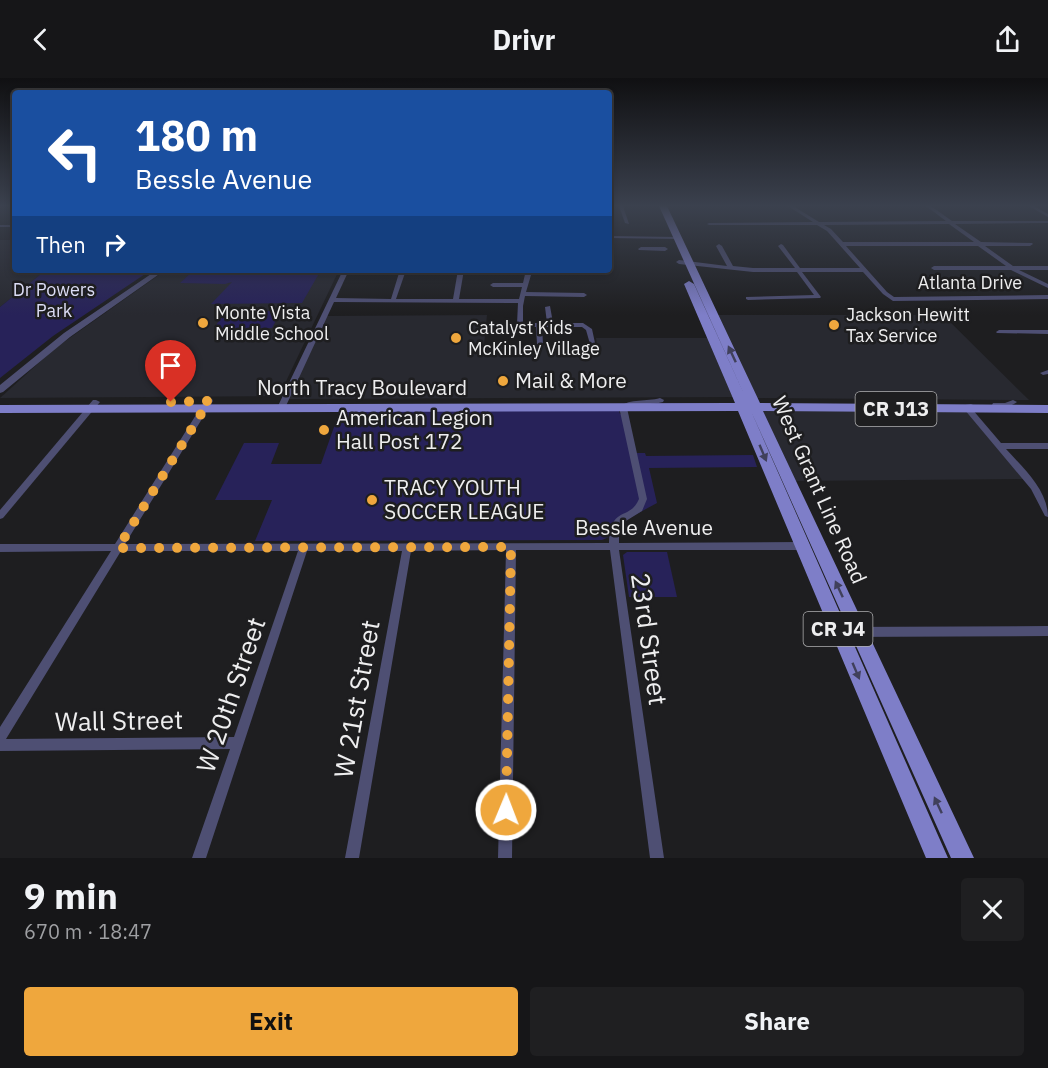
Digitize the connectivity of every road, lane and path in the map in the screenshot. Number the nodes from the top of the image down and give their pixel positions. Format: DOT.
graph roads {
  1 [pos="638,242"];
  2 [pos="676,242"];
  3 [pos="842,244"];
  4 [pos="978,244"];
  5 [pos="1030,244"];
  6 [pos="719,246"];
  7 [pos="781,246"];
  8 [pos="641,249"];
  9 [pos="666,249"];
  10 [pos="643,257"];
  11 [pos="685,263"];
  12 [pos="731,268"];
  13 [pos="934,268"];
  14 [pos="1012,268"];
  15 [pos="1048,268"];
  16 [pos="800,270"];
  17 [pos="864,270"];
  18 [pos="152,273"];
  19 [pos="158,273"];
  20 [pos="344,273"];
  21 [pos="402,273"];
  22 [pos="460,273"];
  23 [pos="530,273"];
  24 [pos="493,285"];
  25 [pos="525,285"];
  26 [pos="1048,286"];
  27 [pos="524,294"];
  28 [pos="693,294"];
  29 [pos="584,295"];
  30 [pos="1048,297"];
  31 [pos="748,298"];
  32 [pos="331,300"];
  33 [pos="393,300"];
  34 [pos="456,300"];
  35 [pos="521,304"];
  36 [pos="708,304"];
  37 [pos="490,305"];
  38 [pos="548,307"];
  39 [pos="520,325"];
  40 [pos="539,325"];
  41 [pos="550,325"];
  42 [pos="489,329"];
  43 [pos="999,332"];
  44 [pos="1048,332"];
  45 [pos="592,343"];
  46 [pos="540,344"];
  47 [pos="0,383"];
  48 [pos="0,390"];
  49 [pos="660,400"];
  50 [pos="0,402"];
  51 [pos="1012,402"];
  52 [pos="1048,402"];
  53 [pos="748,403"];
  54 [pos="282,404"];
  55 [pos="93,405"];
  56 [pos="207,405"];
  57 [pos="623,407"];
  58 [pos="0,409"];
  59 [pos="969,409"];
  60 [pos="1048,409"];
  61 [pos="1000,446"];
  62 [pos="1048,446"];
  63 [pos="1048,514"];
  64 [pos="0,516"];
  65 [pos="811,546"];
  66 [pos="304,547"];
  67 [pos="407,547"];
  68 [pos="511,547"];
  69 [pos="614,547"];
  70 [pos="0,548"];
  71 [pos="118,548"];
  72 [pos="1048,631"];
  73 [pos="840,632"];
  74 [pos="859,632"];
  75 [pos="0,738"];
  76 [pos="238,743"];
  77 [pos="0,745"];
  78 [pos="200,858"];
  79 [pos="352,858"];
  80 [pos="505,858"];
  81 [pos="657,858"];
  82 [pos="937,858"];
  83 [pos="963,858"];
  1 -- 8 [label="street"];
  2 -- 11 [label="main road, West Grant Line Road / CR J4"];
  3 -- 4 [label="street"];
  3 -- 17 [label="street"];
  4 -- 5 [label="street"];
  4 -- 14 [label="street"];
  6 -- 12 [label="street"];
  7 -- 16 [label="street"];
  8 -- 9 [label="street"];
  8 -- 10 [label="street"];
  11 -- 12 [label="street"];
  11 -- 28 [label="main road, West Grant Line Road / CR J4"];
  11 -- 36 [label="main road, West Grant Line Road / CR J4"];
  12 -- 16 [label="street"];
  13 -- 14 [label="street"];
  14 -- 15 [label="street"];
  14 -- 26 [label="street"];
  16 -- 17 [label="street"];
  16 -- 31 [label="street"];
  17 -- 30 [label="street, Atlanta Drive"];
  18 -- 47 [label="street"];
  19 -- 48 [label="street"];
  20 -- 32 [label="street"];
  21 -- 33 [label="street"];
  22 -- 34 [label="street"];
  23 -- 25 [label="street"];
  24 -- 25 [label="street"];
  25 -- 27 [label="street"];
  27 -- 29 [label="street"];
  27 -- 35 [label="street"];
  28 -- 36 [label="main road"];
  28 -- 53 [label="main road, West Grant Line Road / CR J4"];
  32 -- 33 [label="street"];
  32 -- 54 [label="street"];
  33 -- 34 [label="street"];
  34 -- 35 [label="street"];
  35 -- 37 [label="street"];
  35 -- 39 [label="street"];
  53 -- 36 [label="main road, West Grant Line Road / CR J4, one-way"];
  38 -- 41 [label="street"];
  39 -- 40 [label="street"];
  39 -- 42 [label="street"];
  40 -- 41 [label="street"];
  40 -- 46 [label="street"];
  41 -- 45 [label="street"];
  43 -- 44 [label="street"];
  49 -- 53 [label="main road, North Tracy Boulevard / CR J13"];
  49 -- 54 [label="main road, North Tracy Boulevard / CR J13"];
  49 -- 57 [label="street"];
  50 -- 55 [label="main road, North Tracy Boulevard / CR J13"];
  51 -- 52 [label="main road, North Tracy Boulevard / CR J13"];
  51 -- 53 [label="main road, North Tracy Boulevard / CR J13"];
  51 -- 59 [label="street"];
  53 -- 57 [label="main road, North Tracy Boulevard / CR J13"];
  53 -- 59 [label="main road, North Tracy Boulevard / CR J13"];
  53 -- 65 [label="main road, West Grant Line Road / CR J4"];
  54 -- 56 [label="main road, North Tracy Boulevard / CR J13"];
  54 -- 57 [label="main road, North Tracy Boulevard / CR J13"];
  55 -- 56 [label="main road, North Tracy Boulevard / CR J13"];
  55 -- 58 [label="main road, North Tracy Boulevard / CR J13"];
  55 -- 64 [label="street"];
  56 -- 71 [label="street"];
  57 -- 69 [label="street, 23rd Street"];
  59 -- 60 [label="main road, North Tracy Boulevard / CR J13"];
  59 -- 61 [label="street"];
  61 -- 62 [label="street"];
  61 -- 63 [label="street"];
  65 -- 69 [label="street, Bessle Avenue"];
  65 -- 73 [label="main road, West Grant Line Road / CR J4"];
  74 -- 65 [label="main road, West Grant Line Road / CR J4, one-way"];
  66 -- 67 [label="street, Bessle Avenue"];
  66 -- 71 [label="street, Bessle Avenue"];
  66 -- 76 [label="street, W 20th Street"];
  67 -- 68 [label="street, Bessle Avenue"];
  67 -- 79 [label="street, W 21st Street"];
  68 -- 69 [label="street, Bessle Avenue"];
  68 -- 80 [label="street"];
  69 -- 81 [label="street, 23rd Street"];
  70 -- 71 [label="street, Bessle Avenue"];
  71 -- 75 [label="street"];
  72 -- 74 [label="street"];
  73 -- 74 [label="street"];
  73 -- 82 [label="main road, West Grant Line Road / CR J4, one-way"];
  83 -- 74 [label="main road, West Grant Line Road / CR J4, one-way"];
  76 -- 77 [label="street, Wall Street"];
  76 -- 78 [label="street, W 20th Street"];
}
